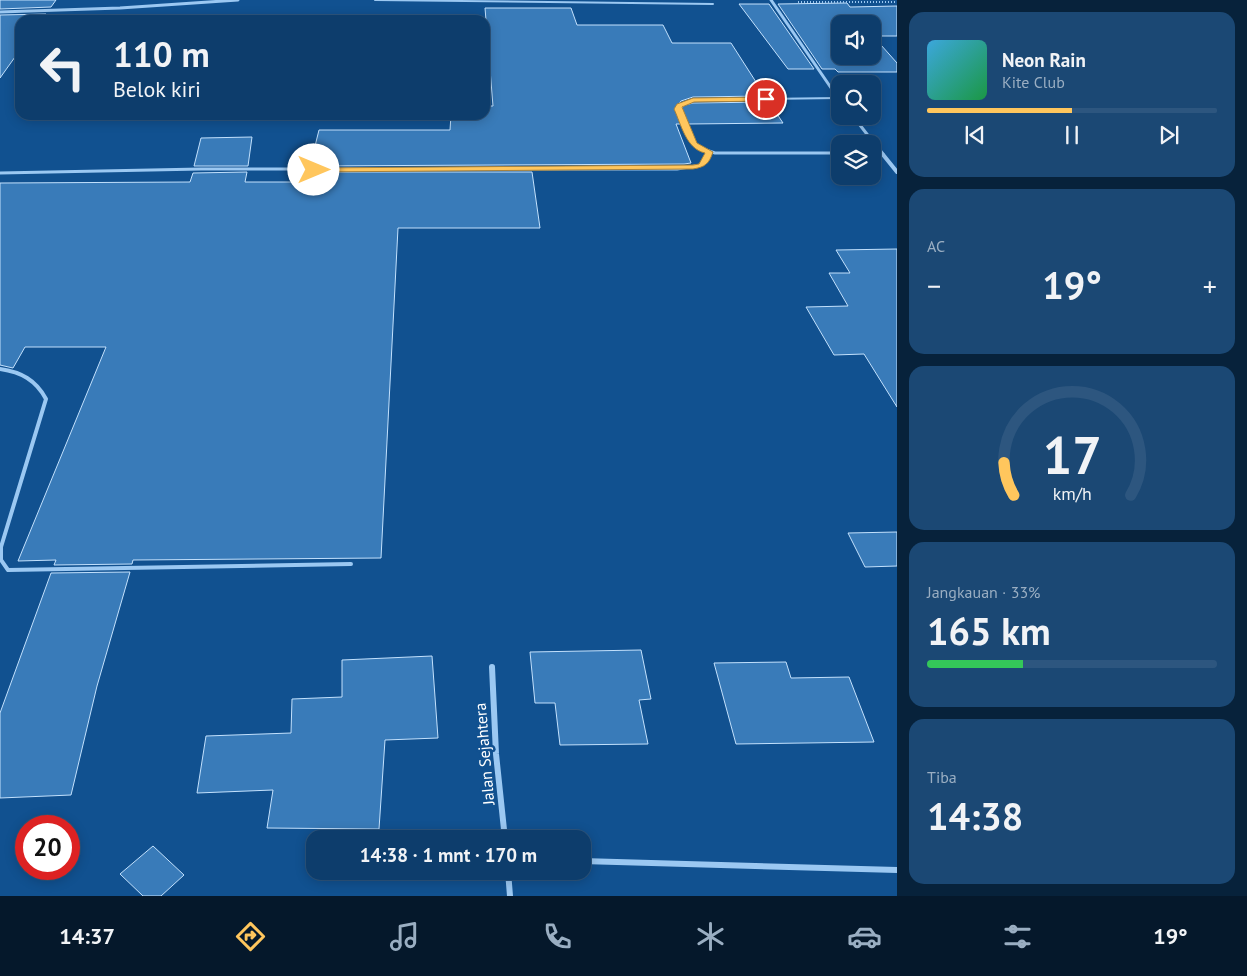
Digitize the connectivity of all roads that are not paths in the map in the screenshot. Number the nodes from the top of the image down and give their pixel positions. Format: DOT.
graph roads {
  1 [pos="238,0"];
  2 [pos="375,0"];
  3 [pos="772,1"];
  4 [pos="713,4"];
  5 [pos="0,12"];
  6 [pos="831,88"];
  7 [pos="831,100"];
  8 [pos="860,125"];
  9 [pos="709,152"];
  10 [pos="831,154"];
  11 [pos="884,154"];
  12 [pos="0,172"];
  13 [pos="897,172"];
  14 [pos="0,369"];
  15 [pos="351,564"];
  16 [pos="492,667"];
  17 [pos="504,830"];
  18 [pos="591,861"];
  19 [pos="897,870"];
  20 [pos="509,880"];
  21 [pos="510,896"];
  1 -- 5 [label="street"];
  2 -- 4 [label="lane"];
  3 -- 6 [label="street"];
  7 -- 9 [label="lane"];
  8 -- 11 [label="street"];
  9 -- 10 [label="lane"];
  9 -- 12 [label="lane"];
  11 -- 13 [label="street"];
  14 -- 15 [label="lane"];
  16 -- 17 [label="street, Jalan Sejahtera"];
  18 -- 19 [label="street"];
  20 -- 21 [label="street"];
}
